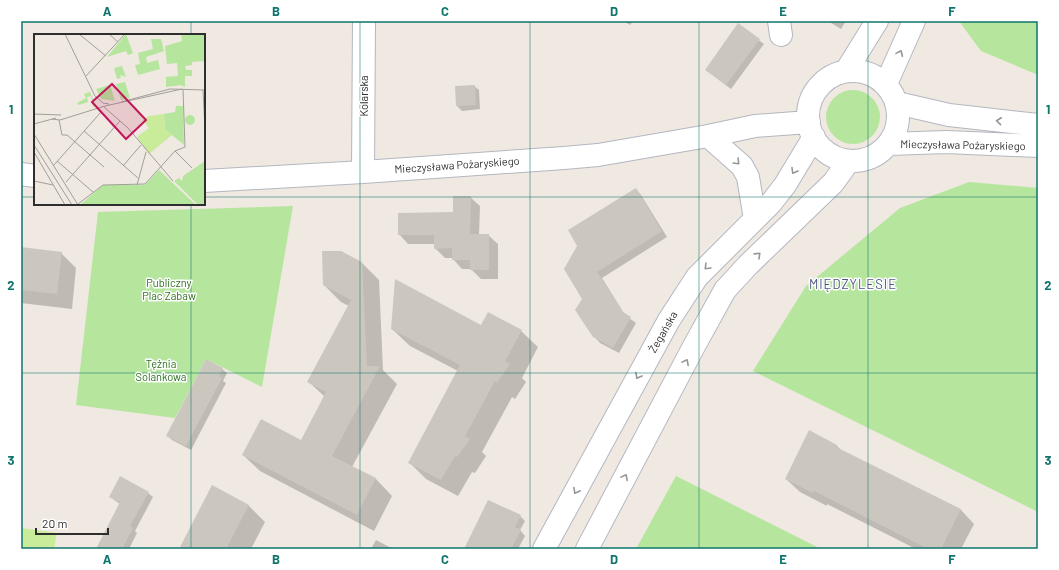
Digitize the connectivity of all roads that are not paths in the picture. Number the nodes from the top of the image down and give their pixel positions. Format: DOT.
graph roads {
  1 [pos="364,21"];
  2 [pos="878,21"];
  3 [pos="914,21"];
  4 [pos="846,71"];
  5 [pos="886,84"];
  6 [pos="897,103"];
  7 [pos="1038,125"];
  8 [pos="811,129"];
  9 [pos="708,136"];
  10 [pos="889,144"];
  11 [pos="1038,146"];
  12 [pos="849,161"];
  13 [pos="363,172"];
  14 [pos="21,174"];
  15 [pos="34,176"];
  16 [pos="205,180"];
  17 [pos="755,219"];
  18 [pos="544,549"];
  19 [pos="587,549"];
  1 -- 13 [label="street, Kolarska"];
  2 -- 4 [label="street"];
  5 -- 3 [label="street, one-way"];
  4 -- 5 [label="street"];
  4 -- 8 [label="street"];
  5 -- 6 [label="street"];
  7 -- 6 [label="street, Mieczysława Pożaryskiego, one-way"];
  6 -- 10 [label="street"];
  8 -- 9 [label="street, Mieczysława Pożaryskiego"];
  8 -- 12 [label="street"];
  8 -- 17 [label="street, Żegańska, one-way"];
  9 -- 13 [label="street, Mieczysława Pożaryskiego"];
  9 -- 17 [label="street, one-way"];
  10 -- 11 [label="street, Mieczysława Pożaryskiego"];
  10 -- 12 [label="street"];
  19 -- 12 [label="street, one-way"];
  13 -- 16 [label="street, Mieczysława Pożaryskiego"];
  14 -- 15 [label="street"];
  17 -- 18 [label="street, Żegańska, one-way"];
}
